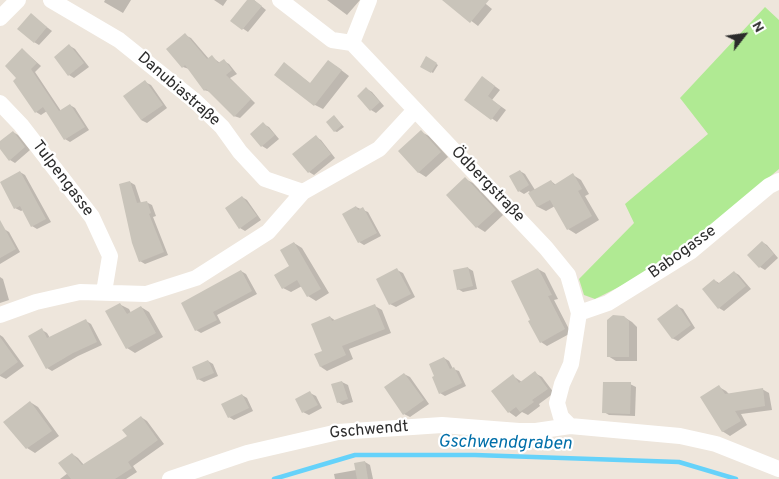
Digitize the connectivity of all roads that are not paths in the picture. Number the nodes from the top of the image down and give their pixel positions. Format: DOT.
graph roads {
  1 [pos="18,0"];
  2 [pos="51,0"];
  3 [pos="280,0"];
  4 [pos="369,0"];
  5 [pos="0,18"];
  6 [pos="352,43"];
  7 [pos="0,103"];
  8 [pos="414,110"];
  9 [pos="779,181"];
  10 [pos="303,192"];
  11 [pos="104,292"];
  12 [pos="580,313"];
  13 [pos="0,315"];
  14 [pos="570,426"];
  15 [pos="779,468"];
  16 [pos="170,479"];
  1 -- 5 [label="street"];
  2 -- 10 [label="street, Danubiastraße"];
  3 -- 6 [label="street"];
  4 -- 6 [label="street"];
  6 -- 8 [label="street, Ödbergstraße"];
  7 -- 11 [label="street, Tulpengasse"];
  8 -- 10 [label="street"];
  8 -- 12 [label="street, Ödbergstraße"];
  9 -- 12 [label="street, Babogasse"];
  10 -- 11 [label="street"];
  11 -- 13 [label="street"];
  12 -- 14 [label="street, Ödbergstraße"];
  14 -- 15 [label="street, Gschwendt"];
  14 -- 16 [label="street, Gschwendt"];
}
